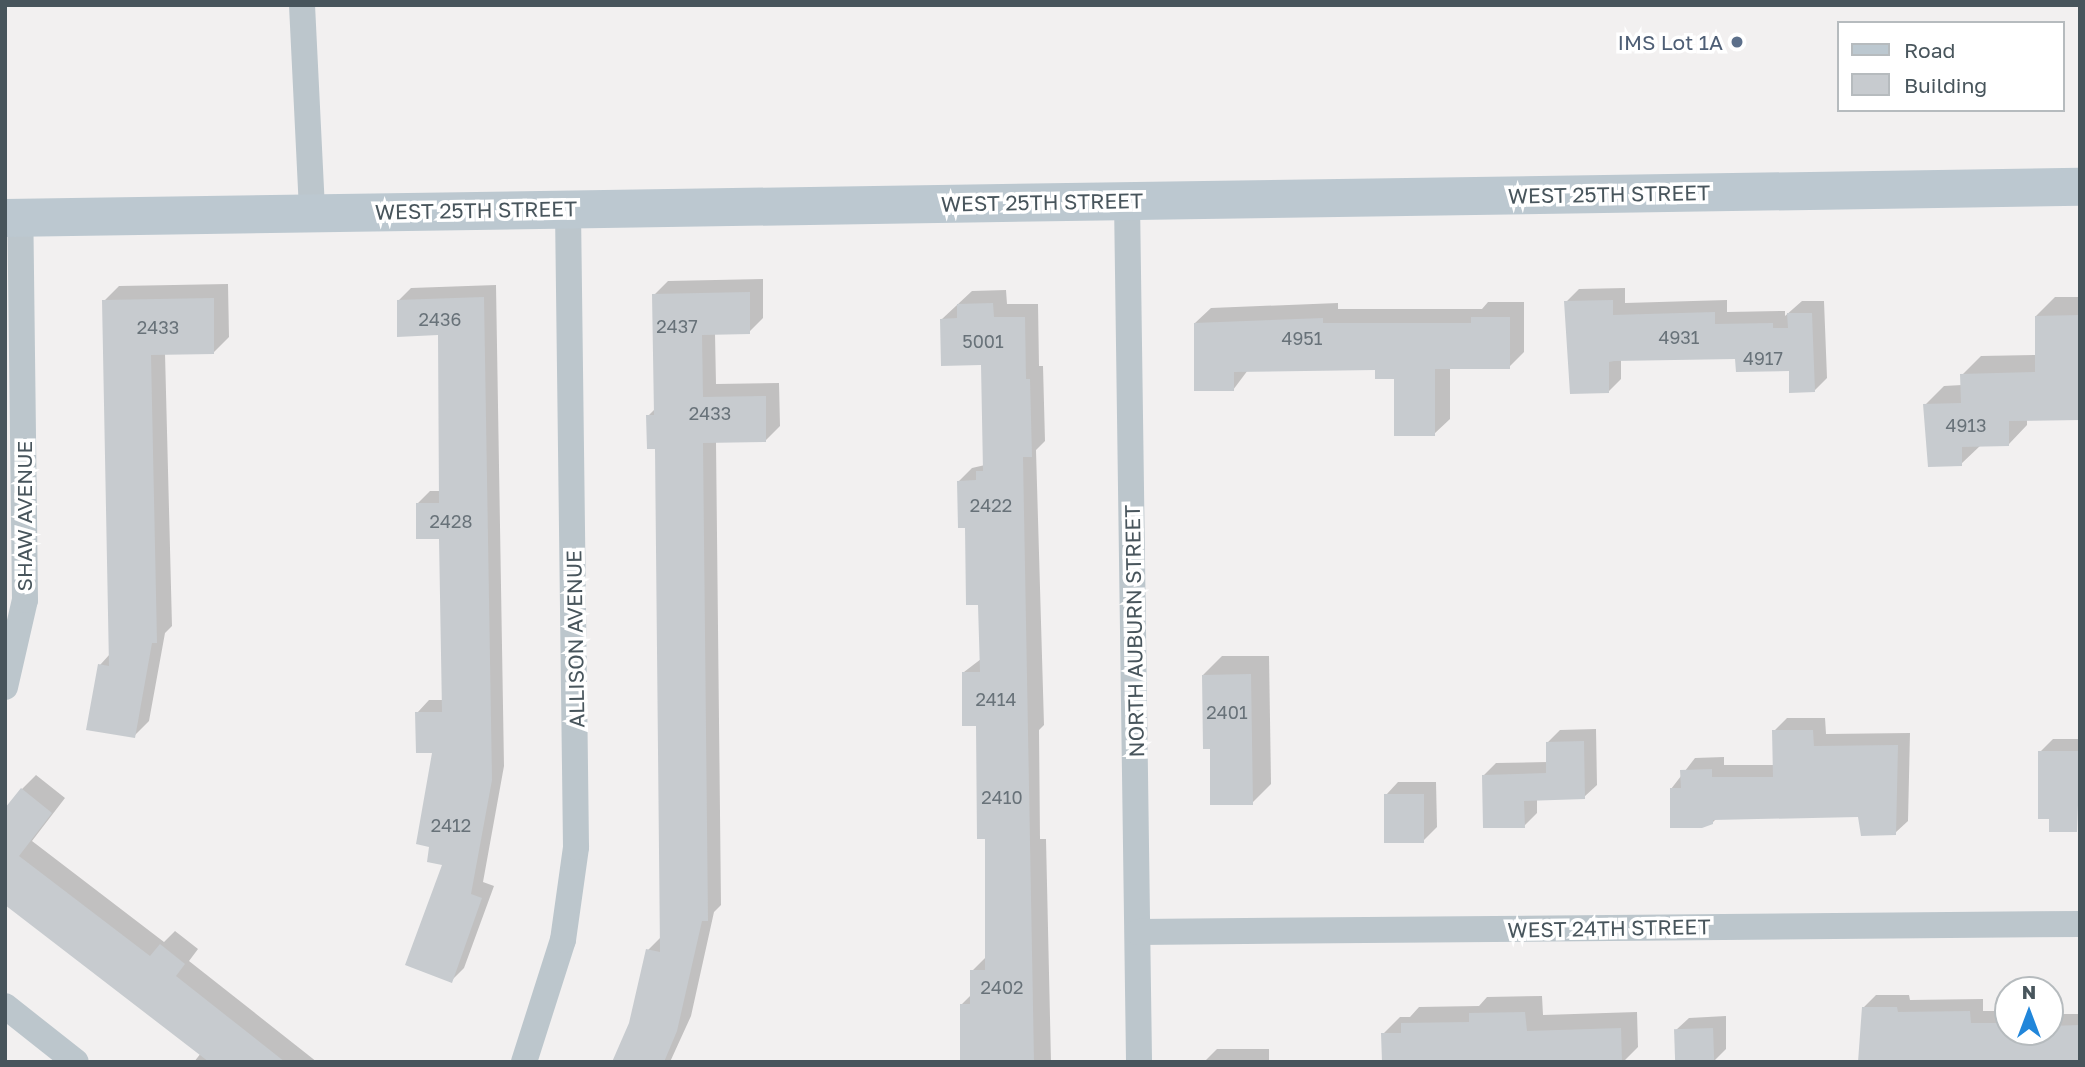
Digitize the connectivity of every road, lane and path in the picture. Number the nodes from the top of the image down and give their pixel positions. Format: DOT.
graph roads {
  1 [pos="302,5"];
  2 [pos="2080,187"];
  3 [pos="1127,201"];
  4 [pos="568,208"];
  5 [pos="312,213"];
  6 [pos="13,218"];
  7 [pos="5,687"];
  8 [pos="2080,924"];
  9 [pos="1138,932"];
  10 [pos="5,1006"];
  11 [pos="76,1062"];
  12 [pos="524,1062"];
  13 [pos="1139,1062"];
  1 -- 5 [label="street"];
  2 -- 3 [label="main road, WEST 25TH STREET"];
  3 -- 4 [label="main road, WEST 25TH STREET"];
  3 -- 9 [label="street, NORTH AUBURN STREET"];
  4 -- 5 [label="main road, WEST 25TH STREET"];
  4 -- 12 [label="street, ALLISON AVENUE"];
  5 -- 6 [label="main road, WEST 25TH STREET"];
  6 -- 7 [label="street, SHAW AVENUE"];
  8 -- 9 [label="street, WEST 24TH STREET"];
  9 -- 13 [label="street, NORTH AUBURN STREET"];
  10 -- 11 [label="street"];
}
